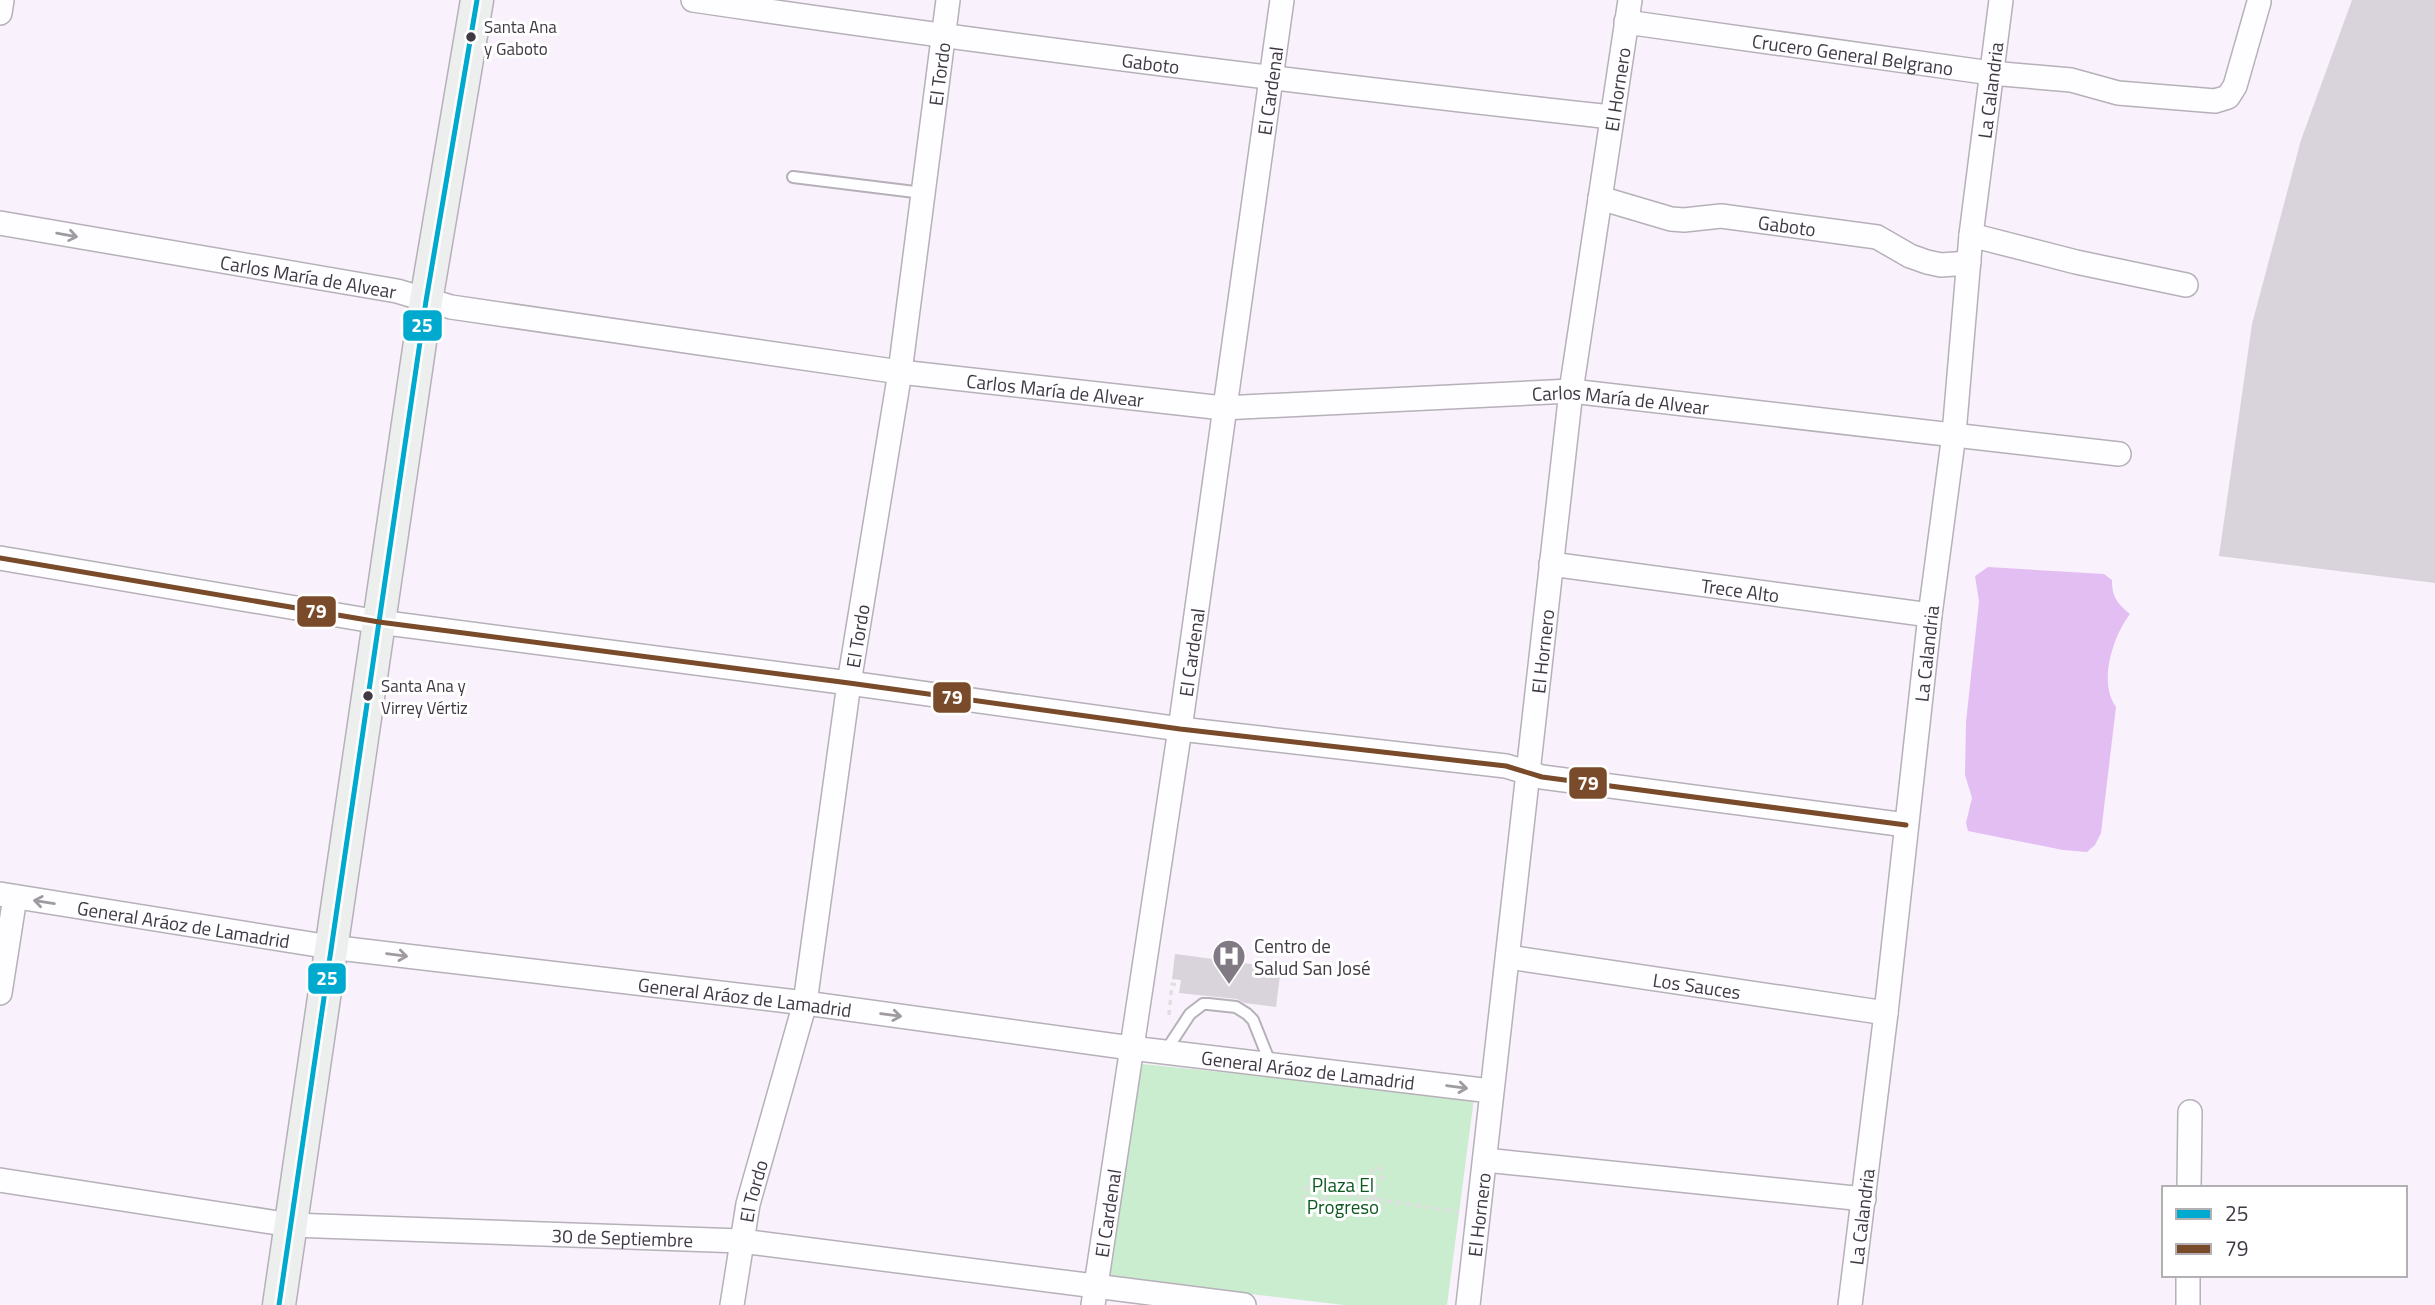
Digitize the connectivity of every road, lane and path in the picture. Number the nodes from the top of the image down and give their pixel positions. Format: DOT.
graph roads {
  1 [pos="2,0"];
  2 [pos="477,0"];
  3 [pos="693,0"];
  4 [pos="948,0"];
  5 [pos="1282,0"];
  6 [pos="2001,0"];
  7 [pos="2259,2"];
  8 [pos="1628,11"];
  9 [pos="0,13"];
  10 [pos="943,37"];
  11 [pos="1991,73"];
  12 [pos="1272,79"];
  13 [pos="1611,117"];
  14 [pos="793,177"];
  15 [pos="923,193"];
  16 [pos="1601,198"];
  17 [pos="0,223"];
  18 [pos="1971,234"];
  19 [pos="1969,263"];
  20 [pos="2186,285"];
  21 [pos="426,301"];
  22 [pos="900,372"];
  23 [pos="1570,391"];
  24 [pos="1223,408"];
  25 [pos="1954,434"];
  26 [pos="2119,454"];
  27 [pos="0,558"];
  28 [pos="1551,564"];
  29 [pos="1930,615"];
  30 [pos="379,622"];
  31 [pos="849,683"];
  32 [pos="1180,729"];
  33 [pos="1527,771"];
  34 [pos="1906,825"];
  35 [pos="8,895"];
  36 [pos="330,947"];
  37 [pos="1508,957"];
  38 [pos="1178,985"];
  39 [pos="0,993"];
  40 [pos="805,1003"];
  41 [pos="1886,1013"];
  42 [pos="1169,1046"];
  43 [pos="1131,1048"];
  44 [pos="1271,1065"];
  45 [pos="1491,1091"];
  46 [pos="2190,1112"];
  47 [pos="1485,1160"];
  48 [pos="0,1180"];
  49 [pos="1377,1180"];
  50 [pos="2189,1186"];
  51 [pos="1327,1192"];
  52 [pos="1374,1199"];
  53 [pos="1864,1199"];
  54 [pos="1479,1215"];
  55 [pos="291,1225"];
  56 [pos="741,1241"];
  57 [pos="2188,1277"];
  58 [pos="1094,1295"];
  59 [pos="279,1305"];
  60 [pos="732,1305"];
  61 [pos="1244,1305"];
  62 [pos="1468,1305"];
  63 [pos="1850,1305"];
  64 [pos="2188,1305"];
  1 -- 9 [label="street"];
  2 -- 21 [label="street"];
  3 -- 10 [label="street, Gaboto"];
  4 -- 10 [label="street, El Tordo"];
  5 -- 12 [label="street, El Cardenal"];
  6 -- 11 [label="street, La Calandria"];
  7 -- 11 [label="street, Crucero General Belgrano"];
  8 -- 11 [label="street, Crucero General Belgrano"];
  8 -- 13 [label="street, El Hornero"];
  10 -- 12 [label="street, Gaboto"];
  10 -- 15 [label="street, El Tordo"];
  11 -- 18 [label="street, La Calandria"];
  12 -- 13 [label="street, Gaboto"];
  12 -- 24 [label="street, El Cardenal"];
  13 -- 16 [label="street, El Hornero"];
  14 -- 15 [label="lane"];
  15 -- 22 [label="street, El Tordo"];
  16 -- 19 [label="street, Gaboto"];
  16 -- 23 [label="street, El Hornero"];
  17 -- 21 [label="street, Carlos María de Alvear, one-way"];
  18 -- 19 [label="street, La Calandria"];
  18 -- 20 [label="street"];
  19 -- 25 [label="street, La Calandria"];
  21 -- 22 [label="street, Carlos María de Alvear"];
  21 -- 30 [label="street"];
  22 -- 24 [label="street, Carlos María de Alvear"];
  22 -- 31 [label="street, El Tordo"];
  23 -- 24 [label="street, Carlos María de Alvear"];
  23 -- 25 [label="street, Carlos María de Alvear"];
  23 -- 28 [label="street, El Hornero"];
  24 -- 32 [label="street, El Cardenal"];
  25 -- 26 [label="street, Carlos María de Alvear"];
  25 -- 29 [label="street, La Calandria"];
  27 -- 30 [label="street"];
  28 -- 29 [label="street, Trece Alto"];
  28 -- 33 [label="street, El Hornero"];
  29 -- 34 [label="street, La Calandria"];
  30 -- 31 [label="street"];
  30 -- 36 [label="street"];
  31 -- 32 [label="street"];
  31 -- 40 [label="street, El Tordo"];
  32 -- 33 [label="street"];
  32 -- 43 [label="street, El Cardenal"];
  33 -- 34 [label="street"];
  33 -- 37 [label="street, El Hornero"];
  34 -- 41 [label="street, La Calandria"];
  36 -- 35 [label="street, General Aráoz de Lamadrid, one-way"];
  35 -- 39 [label="street"];
  36 -- 40 [label="street, General Aráoz de Lamadrid, one-way"];
  36 -- 55 [label="street"];
  37 -- 41 [label="street, Los Sauces"];
  37 -- 45 [label="street, El Hornero"];
  38 -- 42 [label="path"];
  40 -- 43 [label="street, General Aráoz de Lamadrid, one-way"];
  40 -- 56 [label="street, El Tordo"];
  41 -- 53 [label="street, La Calandria"];
  42 -- 43 [label="street, General Aráoz de Lamadrid"];
  42 -- 44 [label="street, General Aráoz de Lamadrid"];
  42 -- 44 [label="lane"];
  43 -- 58 [label="street, El Cardenal"];
  44 -- 45 [label="street, General Aráoz de Lamadrid, one-way"];
  45 -- 47 [label="street, El Hornero"];
  46 -- 50 [label="street"];
  47 -- 53 [label="street"];
  47 -- 54 [label="street, El Hornero"];
  48 -- 55 [label="street, 30 de Septiembre"];
  49 -- 52 [label="path"];
  51 -- 51 [label="path"];
  51 -- 52 [label="path"];
  52 -- 54 [label="path"];
  53 -- 63 [label="street, La Calandria"];
  54 -- 62 [label="street, El Hornero"];
  55 -- 56 [label="street, 30 de Septiembre"];
  55 -- 59 [label="street"];
  56 -- 58 [label="street, 30 de Septiembre"];
  56 -- 60 [label="street, El Tordo"];
  57 -- 64 [label="street"];
  58 -- 61 [label="street, 30 de Septiembre"];
}
